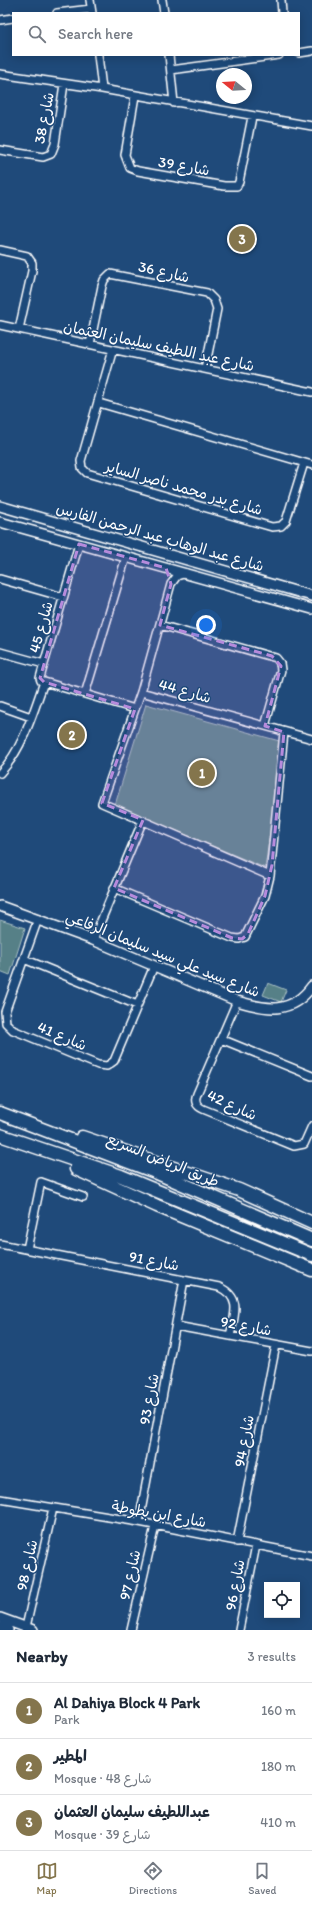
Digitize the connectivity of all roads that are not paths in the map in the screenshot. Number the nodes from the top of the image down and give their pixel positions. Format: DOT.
graph roads {
  1 [pos="90,0"];
  2 [pos="162,0"];
  3 [pos="280,0"];
  4 [pos="92,11"];
  5 [pos="74,12"];
  6 [pos="164,12"];
  7 [pos="282,12"];
  8 [pos="12,18"];
  9 [pos="0,20"];
  10 [pos="312,51"];
  11 [pos="300,53"];
  12 [pos="98,56"];
  13 [pos="169,56"];
  14 [pos="272,56"];
  15 [pos="171,70"];
  16 [pos="0,74"];
  17 [pos="64,84"];
  18 [pos="102,89"];
  19 [pos="135,96"];
  20 [pos="174,102"];
  21 [pos="252,117"];
  22 [pos="312,126"];
  23 [pos="0,150"];
  24 [pos="0,250"];
  25 [pos="0,325"];
  26 [pos="19,329"];
  27 [pos="90,344"];
  28 [pos="113,349"];
  29 [pos="205,369"];
  30 [pos="312,392"];
  31 [pos="99,403"];
  32 [pos="304,463"];
  33 [pos="312,465"];
  34 [pos="0,506"];
  35 [pos="0,522"];
  36 [pos="130,543"];
  37 [pos="79,544"];
  38 [pos="147,548"];
  39 [pos="126,557"];
  40 [pos="144,562"];
  41 [pos="166,568"];
  42 [pos="186,573"];
  43 [pos="0,579"];
  44 [pos="171,584"];
  45 [pos="312,596"];
  46 [pos="63,597"];
  47 [pos="312,610"];
  48 [pos="160,625"];
  49 [pos="0,652"];
  50 [pos="44,664"];
  51 [pos="44,682"];
  52 [pos="141,692"];
  53 [pos="85,694"];
  54 [pos="0,706"];
  55 [pos="135,708"];
  56 [pos="31,717"];
  57 [pos="265,726"];
  58 [pos="284,732"];
  59 [pos="312,739"];
  60 [pos="0,773"];
  61 [pos="143,820"];
  62 [pos="270,876"];
  63 [pos="114,888"];
  64 [pos="0,906"];
  65 [pos="38,919"];
  66 [pos="93,940"];
  67 [pos="24,959"];
  68 [pos="154,966"];
  69 [pos="312,986"];
  70 [pos="237,1001"];
  71 [pos="137,1005"];
  72 [pos="221,1039"];
  73 [pos="312,1076"];
  74 [pos="0,1113"];
  75 [pos="21,1120"];
  76 [pos="312,1126"];
  77 [pos="0,1135"];
  78 [pos="24,1144"];
  79 [pos="83,1197"];
  80 [pos="312,1222"];
  81 [pos="312,1240"];
  82 [pos="0,1244"];
  83 [pos="27,1249"];
  84 [pos="312,1255"];
  85 [pos="312,1270"];
  86 [pos="184,1280"];
  87 [pos="176,1326"];
  88 [pos="230,1336"];
  89 [pos="276,1345"];
  90 [pos="312,1351"];
  91 [pos="0,1499"];
  92 [pos="53,1508"];
  93 [pos="139,1522"];
  94 [pos="155,1526"];
  95 [pos="237,1542"];
  96 [pos="256,1545"];
  97 [pos="312,1556"];
  98 [pos="0,1618"];
  99 [pos="0,1627"];
  100 [pos="29,1629"];
  101 [pos="8,1630"];
  102 [pos="131,1630"];
  103 [pos="239,1630"];
  1 -- 4 [label="street"];
  2 -- 6 [label="street"];
  3 -- 7 [label="street"];
  4 -- 5 [label="street"];
  8 -- 9 [label="street"];
  10 -- 11 [label="street"];
  12 -- 18 [label="street"];
  13 -- 15 [label="street"];
  14 -- 15 [label="street"];
  15 -- 20 [label="street"];
  16 -- 17 [label="street"];
  17 -- 18 [label="street"];
  17 -- 23 [label="street, شارع 38"];
  18 -- 19 [label="street"];
  19 -- 20 [label="street"];
  19 -- 21 [label="street, شارع 39"];
  20 -- 21 [label="street"];
  21 -- 22 [label="street"];
  24 -- 26 [label="street"];
  25 -- 26 [label="street, شارع عبد اللطيف سليمان العثمان"];
  26 -- 27 [label="street, شارع عبد اللطيف سليمان العثمان"];
  27 -- 28 [label="street, شارع عبد اللطيف سليمان العثمان"];
  27 -- 29 [label="street, شارع 36"];
  28 -- 29 [label="street, شارع عبد اللطيف سليمان العثمان"];
  28 -- 31 [label="street, شارع بدر محمد ناصر الساير"];
  29 -- 30 [label="street, شارع عبد اللطيف سليمان العثمان"];
  31 -- 32 [label="street"];
  31 -- 32 [label="street, شارع بدر محمد ناصر الساير"];
  32 -- 33 [label="street"];
  34 -- 36 [label="street, شارع عبد الوهاب عبد الرحمن الفارس"];
  35 -- 37 [label="street, شارع عبد الوهاب عبد الرحمن الفارس"];
  36 -- 38 [label="street, شارع عبد الوهاب عبد الرحمن الفارس"];
  36 -- 39 [label="street"];
  37 -- 39 [label="street, شارع عبد الوهاب عبد الرحمن الفارس"];
  37 -- 46 [label="street, شارع 45"];
  38 -- 40 [label="street"];
  38 -- 45 [label="street, شارع عبد الوهاب عبد الرحمن الفارس"];
  39 -- 40 [label="street, شارع عبد الوهاب عبد الرحمن الفارس"];
  39 -- 53 [label="street"];
  40 -- 41 [label="street, شارع عبد الوهاب عبد الرحمن الفارس"];
  41 -- 42 [label="street, شارع عبد الوهاب عبد الرحمن الفارس"];
  41 -- 44 [label="street"];
  42 -- 44 [label="street"];
  42 -- 47 [label="street, شارع عبد الوهاب عبد الرحمن الفارس"];
  43 -- 46 [label="street, شارع 45"];
  44 -- 48 [label="street, شارع 44"];
  46 -- 50 [label="street, شارع 45"];
  48 -- 52 [label="street, شارع 44"];
  48 -- 57 [label="street"];
  49 -- 50 [label="street, شارع 45"];
  50 -- 51 [label="street, شارع 45"];
  51 -- 53 [label="street"];
  51 -- 56 [label="street"];
  52 -- 55 [label="street"];
  52 -- 57 [label="street, شارع 44"];
  53 -- 55 [label="street"];
  54 -- 56 [label="street"];
  55 -- 61 [label="street"];
  56 -- 60 [label="street"];
  57 -- 58 [label="street, شارع 44"];
  58 -- 59 [label="street, شارع 44"];
  58 -- 62 [label="street"];
  61 -- 62 [label="street"];
  61 -- 63 [label="street"];
  62 -- 63 [label="street"];
  63 -- 66 [label="street"];
  64 -- 65 [label="street, شارع سيد علي سيد سليمان الرفاعي"];
  65 -- 66 [label="street, شارع سيد علي سيد سليمان الرفاعي"];
  65 -- 67 [label="street, شارع 41"];
  66 -- 68 [label="street, شارع سيد علي سيد سليمان الرفاعي"];
  67 -- 71 [label="street"];
  67 -- 71 [label="street, شارع 41"];
  68 -- 70 [label="street, شارع سيد علي سيد سليمان الرفاعي"];
  68 -- 71 [label="street, شارع 41"];
  69 -- 70 [label="street, شارع سيد علي سيد سليمان الرفاعي"];
  70 -- 72 [label="street, شارع 42"];
  72 -- 73 [label="street"];
  72 -- 76 [label="street, شارع 42"];
  74 -- 75 [label="highway, طريق الرياض السريع"];
  75 -- 80 [label="highway"];
  75 -- 81 [label="highway, طريق الرياض السريع"];
  77 -- 78 [label="highway, طريق الرياض السريع"];
  78 -- 84 [label="highway, طريق الرياض السريع"];
  78 -- 85 [label="highway"];
  79 -- 83 [label="street"];
  82 -- 83 [label="street, شارع 91"];
  83 -- 86 [label="street, شارع 91"];
  86 -- 87 [label="street, شارع 93"];
  86 -- 88 [label="street, شارع 91"];
  87 -- 88 [label="street, شارع 92"];
  87 -- 93 [label="street, شارع 93"];
  88 -- 89 [label="street, شارع 92"];
  89 -- 90 [label="street, شارع 92"];
  89 -- 95 [label="street, شارع 94"];
  91 -- 92 [label="street, شارع ابن بطوطة"];
  92 -- 93 [label="street, شارع ابن بطوطة"];
  92 -- 100 [label="street, شارع 98"];
  93 -- 94 [label="street, شارع ابن بطوطة"];
  94 -- 95 [label="street, شارع ابن بطوطة"];
  94 -- 102 [label="street, شارع 97"];
  95 -- 96 [label="street, شارع ابن بطوطة"];
  96 -- 97 [label="street, شارع ابن بطوطة"];
  96 -- 103 [label="street, شارع 96"];
  98 -- 100 [label="street"];
  99 -- 101 [label="street"];
}
